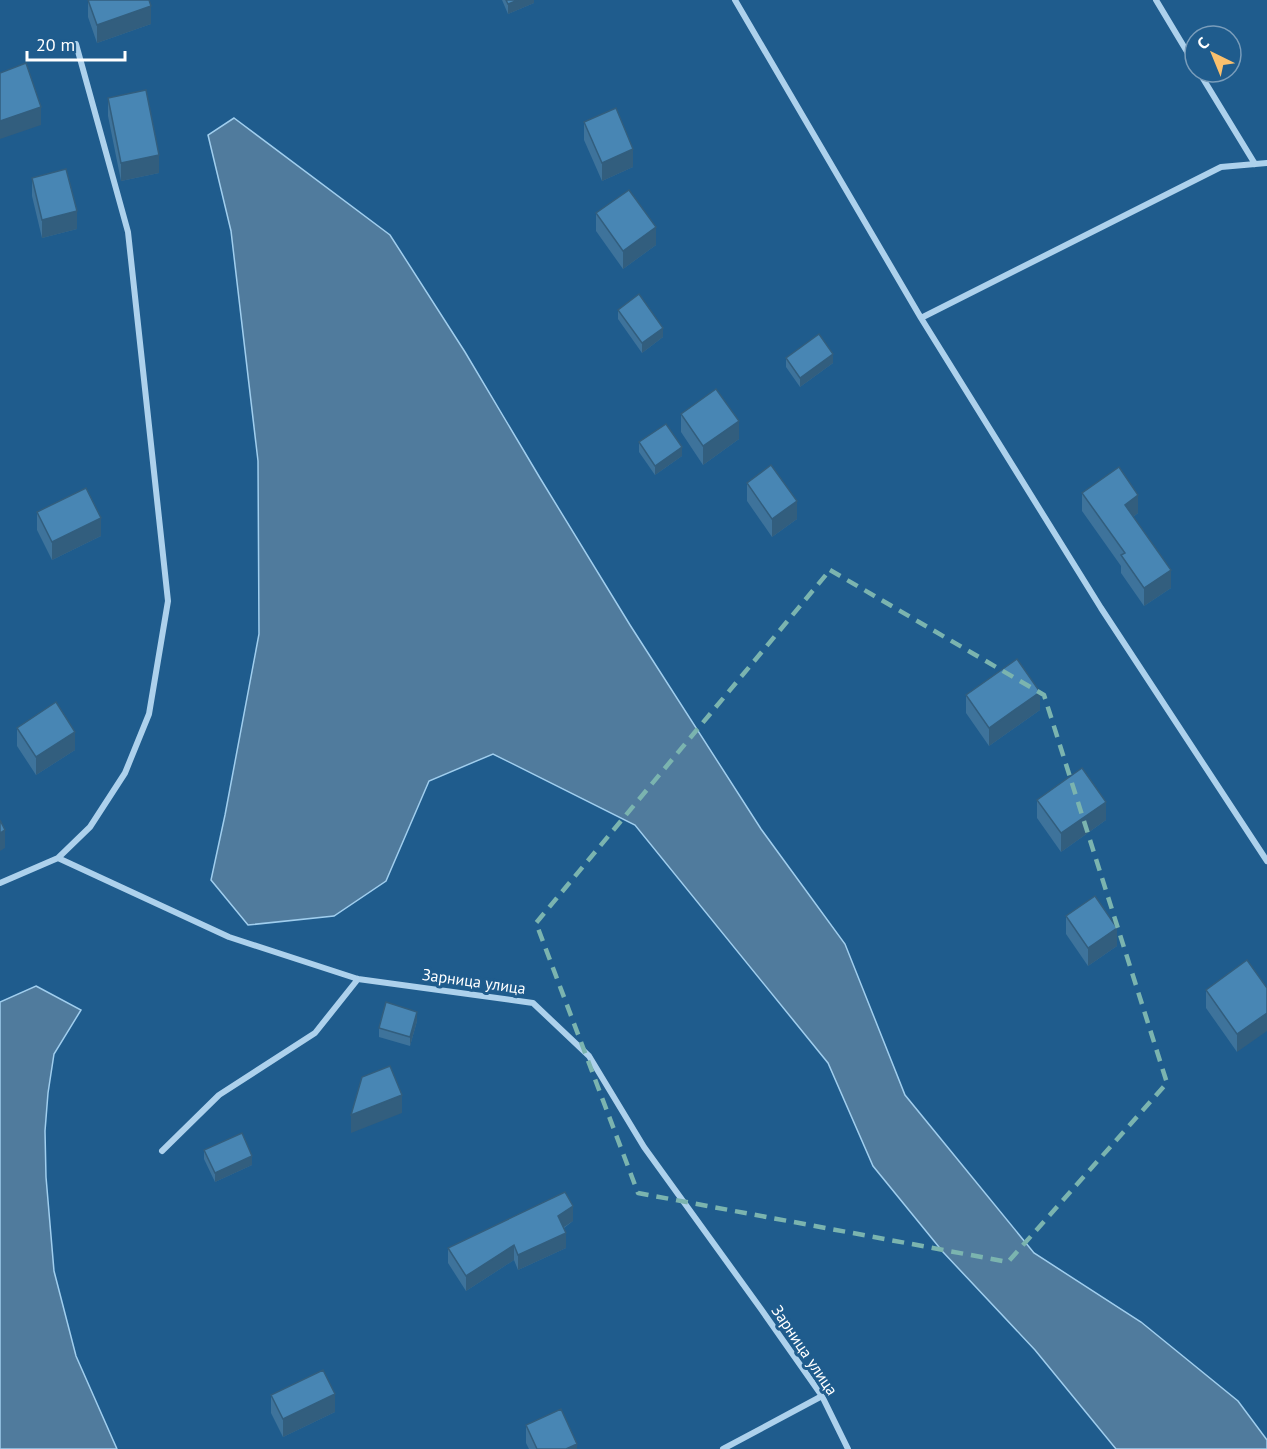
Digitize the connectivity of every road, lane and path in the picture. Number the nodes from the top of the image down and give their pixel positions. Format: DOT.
graph roads {
  1 [pos="735,0"];
  2 [pos="1156,0"];
  3 [pos="76,44"];
  4 [pos="1183,45"];
  5 [pos="1206,84"];
  6 [pos="1267,163"];
  7 [pos="1256,164"];
  8 [pos="921,318"];
  9 [pos="58,858"];
  10 [pos="1267,861"];
  11 [pos="0,883"];
  12 [pos="358,979"];
  13 [pos="162,1151"];
  14 [pos="822,1396"];
  15 [pos="723,1449"];
  16 [pos="848,1449"];
  1 -- 8 [label="street"];
  2 -- 4 [label="street"];
  3 -- 9 [label="street"];
  5 -- 7 [label="street"];
  6 -- 7 [label="street"];
  7 -- 8 [label="street"];
  8 -- 10 [label="street"];
  9 -- 11 [label="street"];
  9 -- 12 [label="street, Зарница улица"];
  12 -- 13 [label="street"];
  12 -- 14 [label="street, Зарница улица"];
  14 -- 15 [label="street"];
  14 -- 16 [label="street, Зарница улица"];
}
